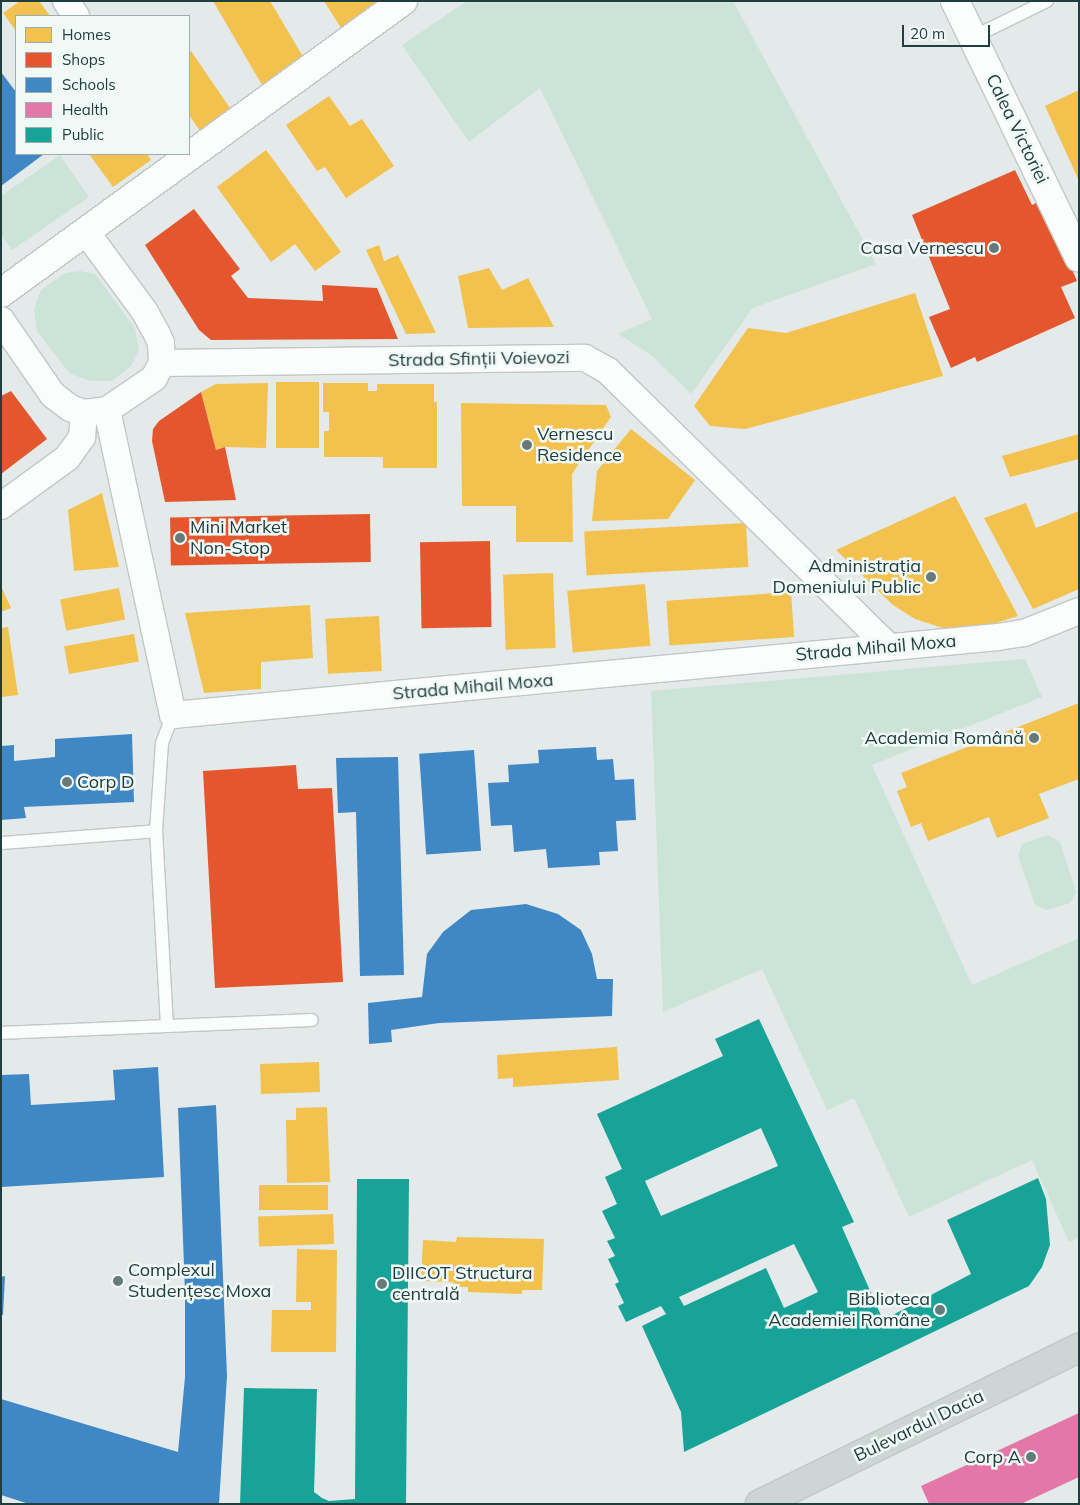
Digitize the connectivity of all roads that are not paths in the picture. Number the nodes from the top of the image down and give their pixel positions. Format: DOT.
graph roads {
  1 [pos="66,1"];
  2 [pos="403,1"];
  3 [pos="955,1"];
  4 [pos="1046,1"];
  5 [pos="75,15"];
  6 [pos="973,37"];
  7 [pos="190,149"];
  8 [pos="177,158"];
  9 [pos="86,232"];
  10 [pos="1079,258"];
  11 [pos="1,293"];
  12 [pos="1,320"];
  13 [pos="162,363"];
  14 [pos="96,411"];
  15 [pos="1,506"];
  16 [pos="1079,611"];
  17 [pos="889,647"];
  18 [pos="173,715"];
  19 [pos="156,831"];
  20 [pos="1,843"];
  21 [pos="312,1020"];
  22 [pos="167,1026"];
  23 [pos="1,1033"];
  24 [pos="1079,1348"];
  25 [pos="760,1504"];
  1 -- 5 [label="street"];
  2 -- 7 [label="street"];
  3 -- 6 [label="street, Calea Victoriei"];
  4 -- 6 [label="lane"];
  6 -- 10 [label="street, Calea Victoriei"];
  8 -- 9 [label="street"];
  9 -- 11 [label="street"];
  9 -- 13 [label="street"];
  12 -- 14 [label="street"];
  13 -- 14 [label="street"];
  13 -- 17 [label="street, Strada Sfinții Voievozi"];
  14 -- 15 [label="street"];
  14 -- 18 [label="street"];
  16 -- 17 [label="street, Strada Mihail Moxa"];
  17 -- 18 [label="street, Strada Mihail Moxa"];
  18 -- 19 [label="lane"];
  19 -- 20 [label="lane"];
  19 -- 22 [label="lane"];
  21 -- 22 [label="lane"];
  22 -- 23 [label="lane"];
  24 -- 25 [label="main road, Bulevardul Dacia"];
}
